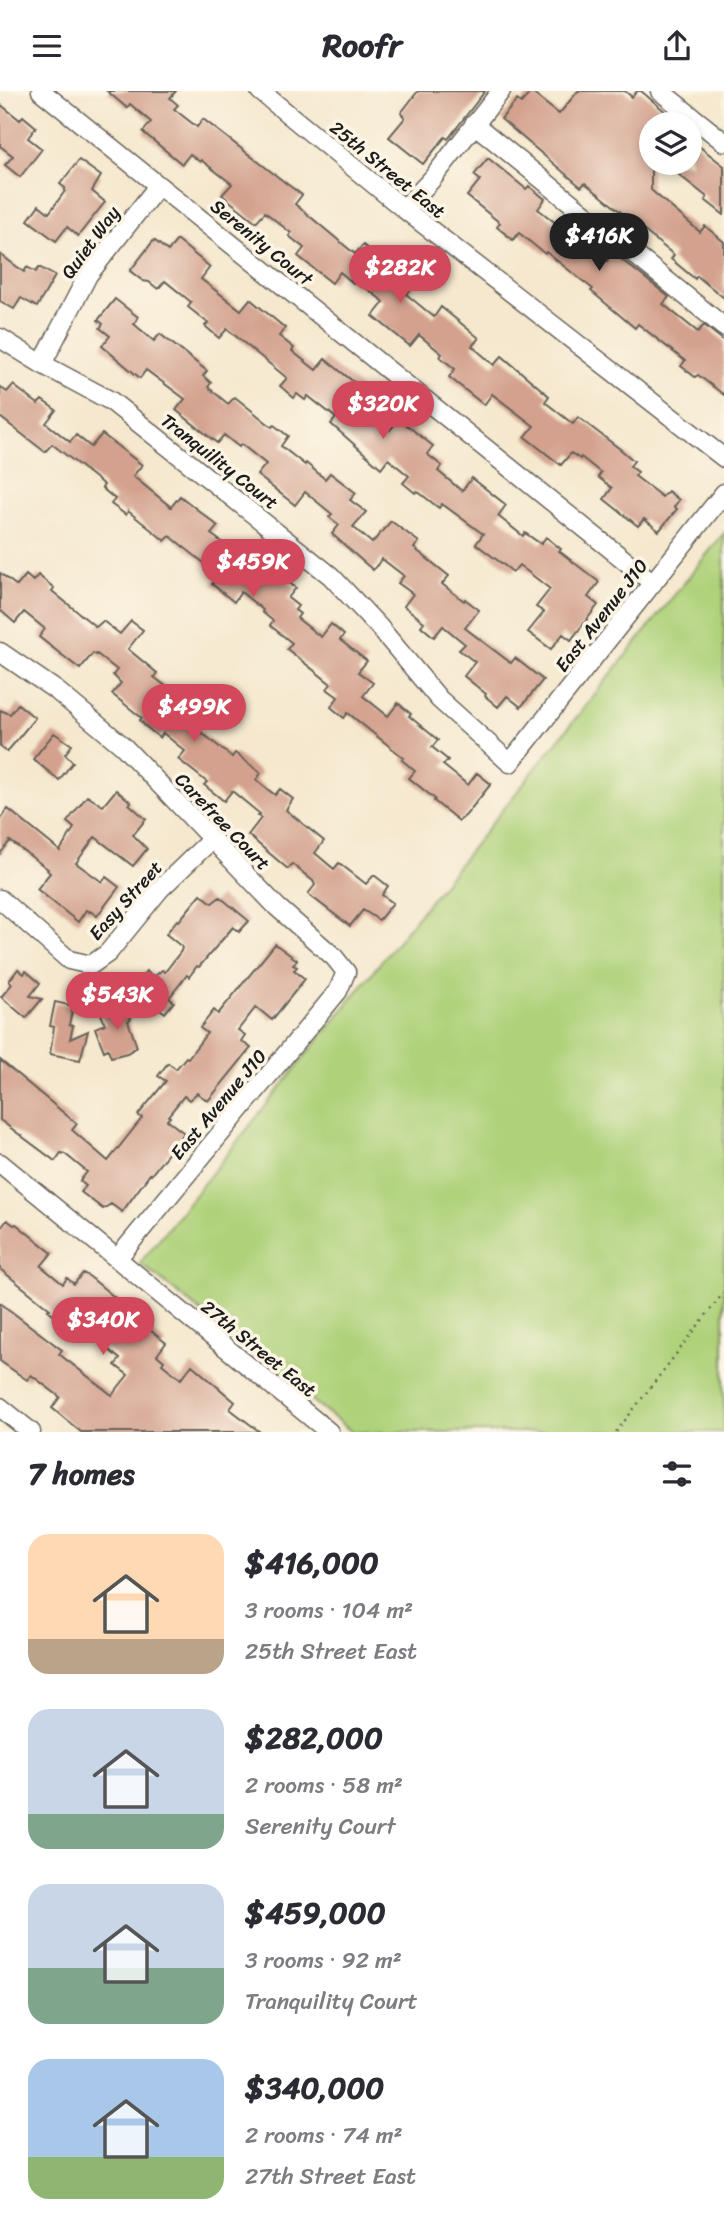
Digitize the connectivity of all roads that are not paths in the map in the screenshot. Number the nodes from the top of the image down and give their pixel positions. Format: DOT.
graph roads {
  1 [pos="41,91"];
  2 [pos="501,91"];
  3 [pos="660,91"];
  4 [pos="265,93"];
  5 [pos="474,124"];
  6 [pos="724,142"];
  7 [pos="158,185"];
  8 [pos="404,209"];
  9 [pos="724,327"];
  10 [pos="0,338"];
  11 [pos="42,364"];
  12 [pos="724,458"];
  13 [pos="724,493"];
  14 [pos="653,583"];
  15 [pos="0,652"];
  16 [pos="510,763"];
  17 [pos="212,839"];
  18 [pos="0,899"];
  19 [pos="346,972"];
  20 [pos="0,1163"];
  21 [pos="117,1259"];
  22 [pos="0,1407"];
  23 [pos="31,1432"];
  24 [pos="329,1432"];
  1 -- 7 [label="street, Serenity Court"];
  2 -- 5 [label="street"];
  3 -- 6 [label="street"];
  4 -- 8 [label="street, 25th Street East"];
  5 -- 8 [label="street"];
  5 -- 9 [label="street"];
  7 -- 11 [label="street, Quiet Way"];
  7 -- 14 [label="street, Serenity Court"];
  8 -- 12 [label="street, 25th Street East"];
  10 -- 11 [label="street, Tranquility Court"];
  11 -- 16 [label="street, Tranquility Court"];
  13 -- 14 [label="street, East Avenue J10"];
  14 -- 16 [label="street, East Avenue J10"];
  15 -- 17 [label="street, Carefree Court"];
  17 -- 18 [label="street, Easy Street"];
  17 -- 19 [label="street, Carefree Court"];
  19 -- 21 [label="street, East Avenue J10"];
  20 -- 21 [label="street, 27th Street East"];
  21 -- 24 [label="street, 27th Street East"];
  22 -- 23 [label="street"];
}
